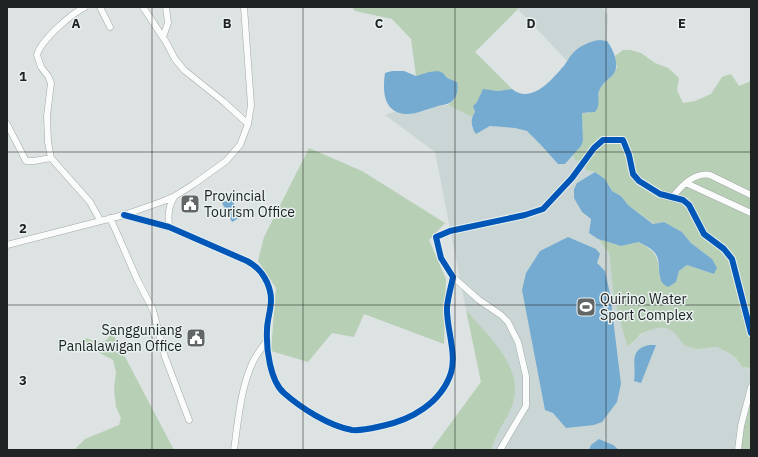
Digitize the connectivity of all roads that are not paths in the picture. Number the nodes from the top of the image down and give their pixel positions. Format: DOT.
graph roads {
  1 [pos="85,7"];
  2 [pos="100,7"];
  3 [pos="143,7"];
  4 [pos="166,7"];
  5 [pos="238,7"];
  6 [pos="244,9"];
  7 [pos="110,27"];
  8 [pos="163,37"];
  9 [pos="7,124"];
  10 [pos="248,124"];
  11 [pos="51,158"];
  12 [pos="686,183"];
  13 [pos="751,195"];
  14 [pos="175,196"];
  15 [pos="672,198"];
  16 [pos="751,213"];
  17 [pos="124,215"];
  18 [pos="110,218"];
  19 [pos="100,220"];
  20 [pos="169,227"];
  21 [pos="7,245"];
  22 [pos="453,277"];
  23 [pos="751,333"];
  24 [pos="267,340"];
  25 [pos="751,387"];
  26 [pos="189,420"];
  27 [pos="234,450"];
  28 [pos="500,450"];
  29 [pos="738,450"];
  1 -- 11 [label="street"];
  2 -- 7 [label="street"];
  3 -- 8 [label="street"];
  4 -- 8 [label="street"];
  5 -- 6 [label="street"];
  6 -- 10 [label="street"];
  8 -- 10 [label="street"];
  9 -- 11 [label="street"];
  10 -- 14 [label="street"];
  11 -- 19 [label="street"];
  12 -- 13 [label="street"];
  12 -- 15 [label="street"];
  12 -- 16 [label="street"];
  14 -- 17 [label="street"];
  14 -- 20 [label="street"];
  15 -- 22 [label="street"];
  15 -- 23 [label="street"];
  17 -- 18 [label="street"];
  17 -- 20 [label="street"];
  18 -- 19 [label="street"];
  18 -- 26 [label="street"];
  19 -- 21 [label="street"];
  20 -- 24 [label="street"];
  22 -- 24 [label="street"];
  22 -- 28 [label="street"];
  24 -- 27 [label="street"];
  25 -- 29 [label="street"];
}
